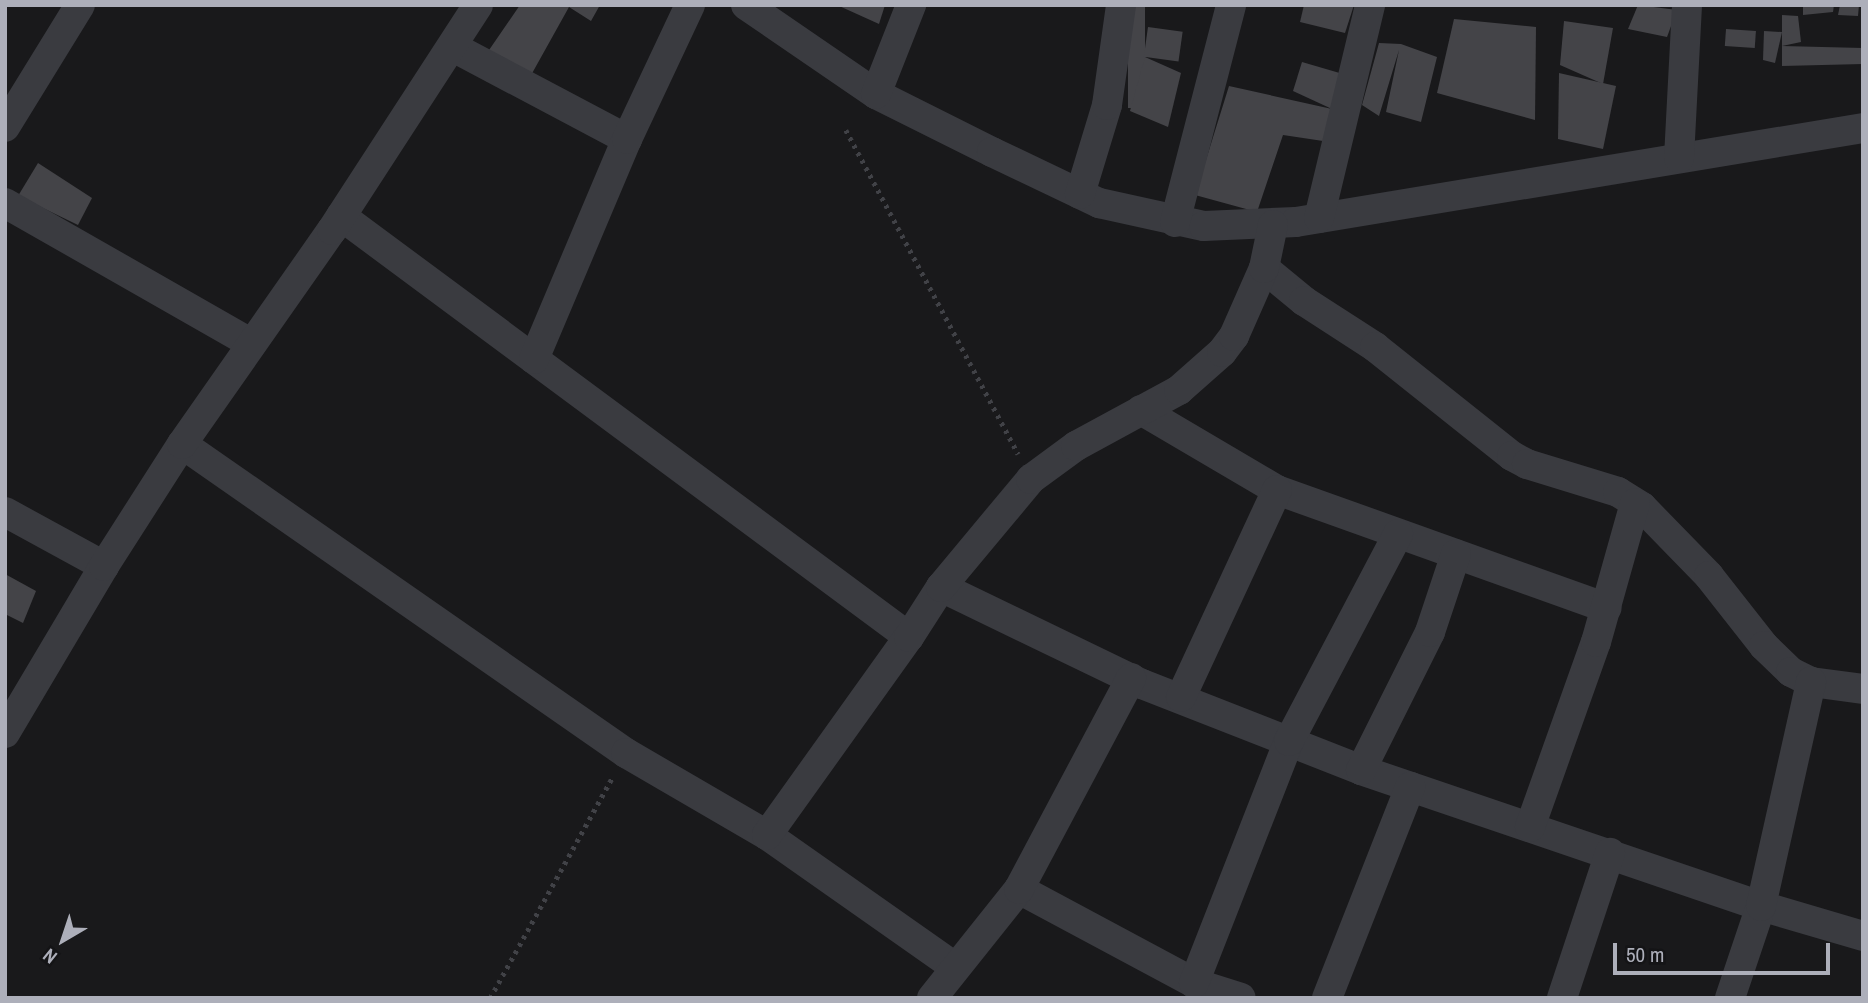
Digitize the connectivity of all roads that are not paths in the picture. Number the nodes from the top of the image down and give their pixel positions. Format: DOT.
graph roads {
  1 [pos="80,5"];
  2 [pos="478,5"];
  3 [pos="690,5"];
  4 [pos="746,5"];
  5 [pos="911,5"];
  6 [pos="1121,5"];
  7 [pos="1231,5"];
  8 [pos="1370,5"];
  9 [pos="1688,5"];
  10 [pos="453,47"];
  11 [pos="876,94"];
  12 [pos="5,127"];
  13 [pos="1863,128"];
  14 [pos="627,139"];
  15 [pos="1679,158"];
  16 [pos="1080,194"];
  17 [pos="5,203"];
  18 [pos="341,216"];
  19 [pos="1319,218"];
  20 [pos="1175,222"];
  21 [pos="1273,225"];
  22 [pos="1264,268"];
  23 [pos="252,344"];
  24 [pos="534,359"];
  25 [pos="1140,410"];
  26 [pos="182,444"];
  27 [pos="1277,490"];
  28 [pos="1636,503"];
  29 [pos="5,512"];
  30 [pos="1398,534"];
  31 [pos="1456,554"];
  32 [pos="104,566"];
  33 [pos="941,587"];
  34 [pos="1606,608"];
  35 [pos="909,637"];
  36 [pos="1131,678"];
  37 [pos="1811,682"];
  38 [pos="1863,690"];
  39 [pos="1181,697"];
  40 [pos="5,733"];
  41 [pos="1289,741"];
  42 [pos="1361,771"];
  43 [pos="1410,787"];
  44 [pos="1530,827"];
  45 [pos="767,835"];
  46 [pos="1609,853"];
  47 [pos="1019,889"];
  48 [pos="1761,906"];
  49 [pos="1863,936"];
  50 [pos="955,967"];
  51 [pos="1194,983"];
  52 [pos="932,998"];
  53 [pos="1241,998"];
  54 [pos="1327,998"];
  55 [pos="1562,998"];
  56 [pos="1730,998"];
  1 -- 12 [label="street"];
  2 -- 10 [label="street"];
  3 -- 14 [label="street"];
  4 -- 11 [label="street"];
  5 -- 11 [label="street"];
  6 -- 16 [label="street"];
  7 -- 20 [label="street"];
  8 -- 19 [label="street"];
  9 -- 15 [label="street"];
  10 -- 14 [label="street"];
  10 -- 18 [label="street"];
  11 -- 16 [label="street"];
  13 -- 15 [label="street"];
  14 -- 24 [label="street"];
  15 -- 19 [label="street"];
  16 -- 20 [label="street"];
  17 -- 23 [label="street"];
  18 -- 23 [label="street"];
  18 -- 24 [label="street"];
  19 -- 21 [label="street"];
  20 -- 21 [label="street"];
  21 -- 22 [label="street"];
  22 -- 25 [label="street"];
  22 -- 28 [label="street"];
  23 -- 26 [label="street"];
  24 -- 35 [label="street"];
  25 -- 27 [label="street"];
  25 -- 33 [label="street"];
  26 -- 32 [label="street"];
  26 -- 45 [label="street"];
  27 -- 30 [label="street"];
  27 -- 39 [label="street"];
  28 -- 34 [label="street"];
  28 -- 37 [label="street"];
  29 -- 32 [label="street"];
  30 -- 31 [label="street"];
  30 -- 41 [label="street"];
  31 -- 34 [label="street"];
  31 -- 42 [label="street"];
  32 -- 40 [label="street"];
  33 -- 35 [label="street"];
  33 -- 36 [label="street"];
  34 -- 44 [label="street"];
  35 -- 45 [label="street"];
  36 -- 39 [label="street"];
  36 -- 47 [label="street"];
  37 -- 38 [label="street"];
  37 -- 48 [label="street"];
  39 -- 41 [label="street"];
  41 -- 42 [label="street"];
  41 -- 51 [label="street"];
  42 -- 43 [label="street"];
  43 -- 44 [label="street"];
  43 -- 54 [label="street"];
  44 -- 46 [label="street"];
  45 -- 50 [label="street"];
  46 -- 48 [label="street"];
  46 -- 55 [label="street"];
  47 -- 50 [label="street"];
  47 -- 51 [label="street"];
  48 -- 49 [label="street"];
  48 -- 56 [label="street"];
  50 -- 52 [label="street"];
  51 -- 53 [label="street"];
}
